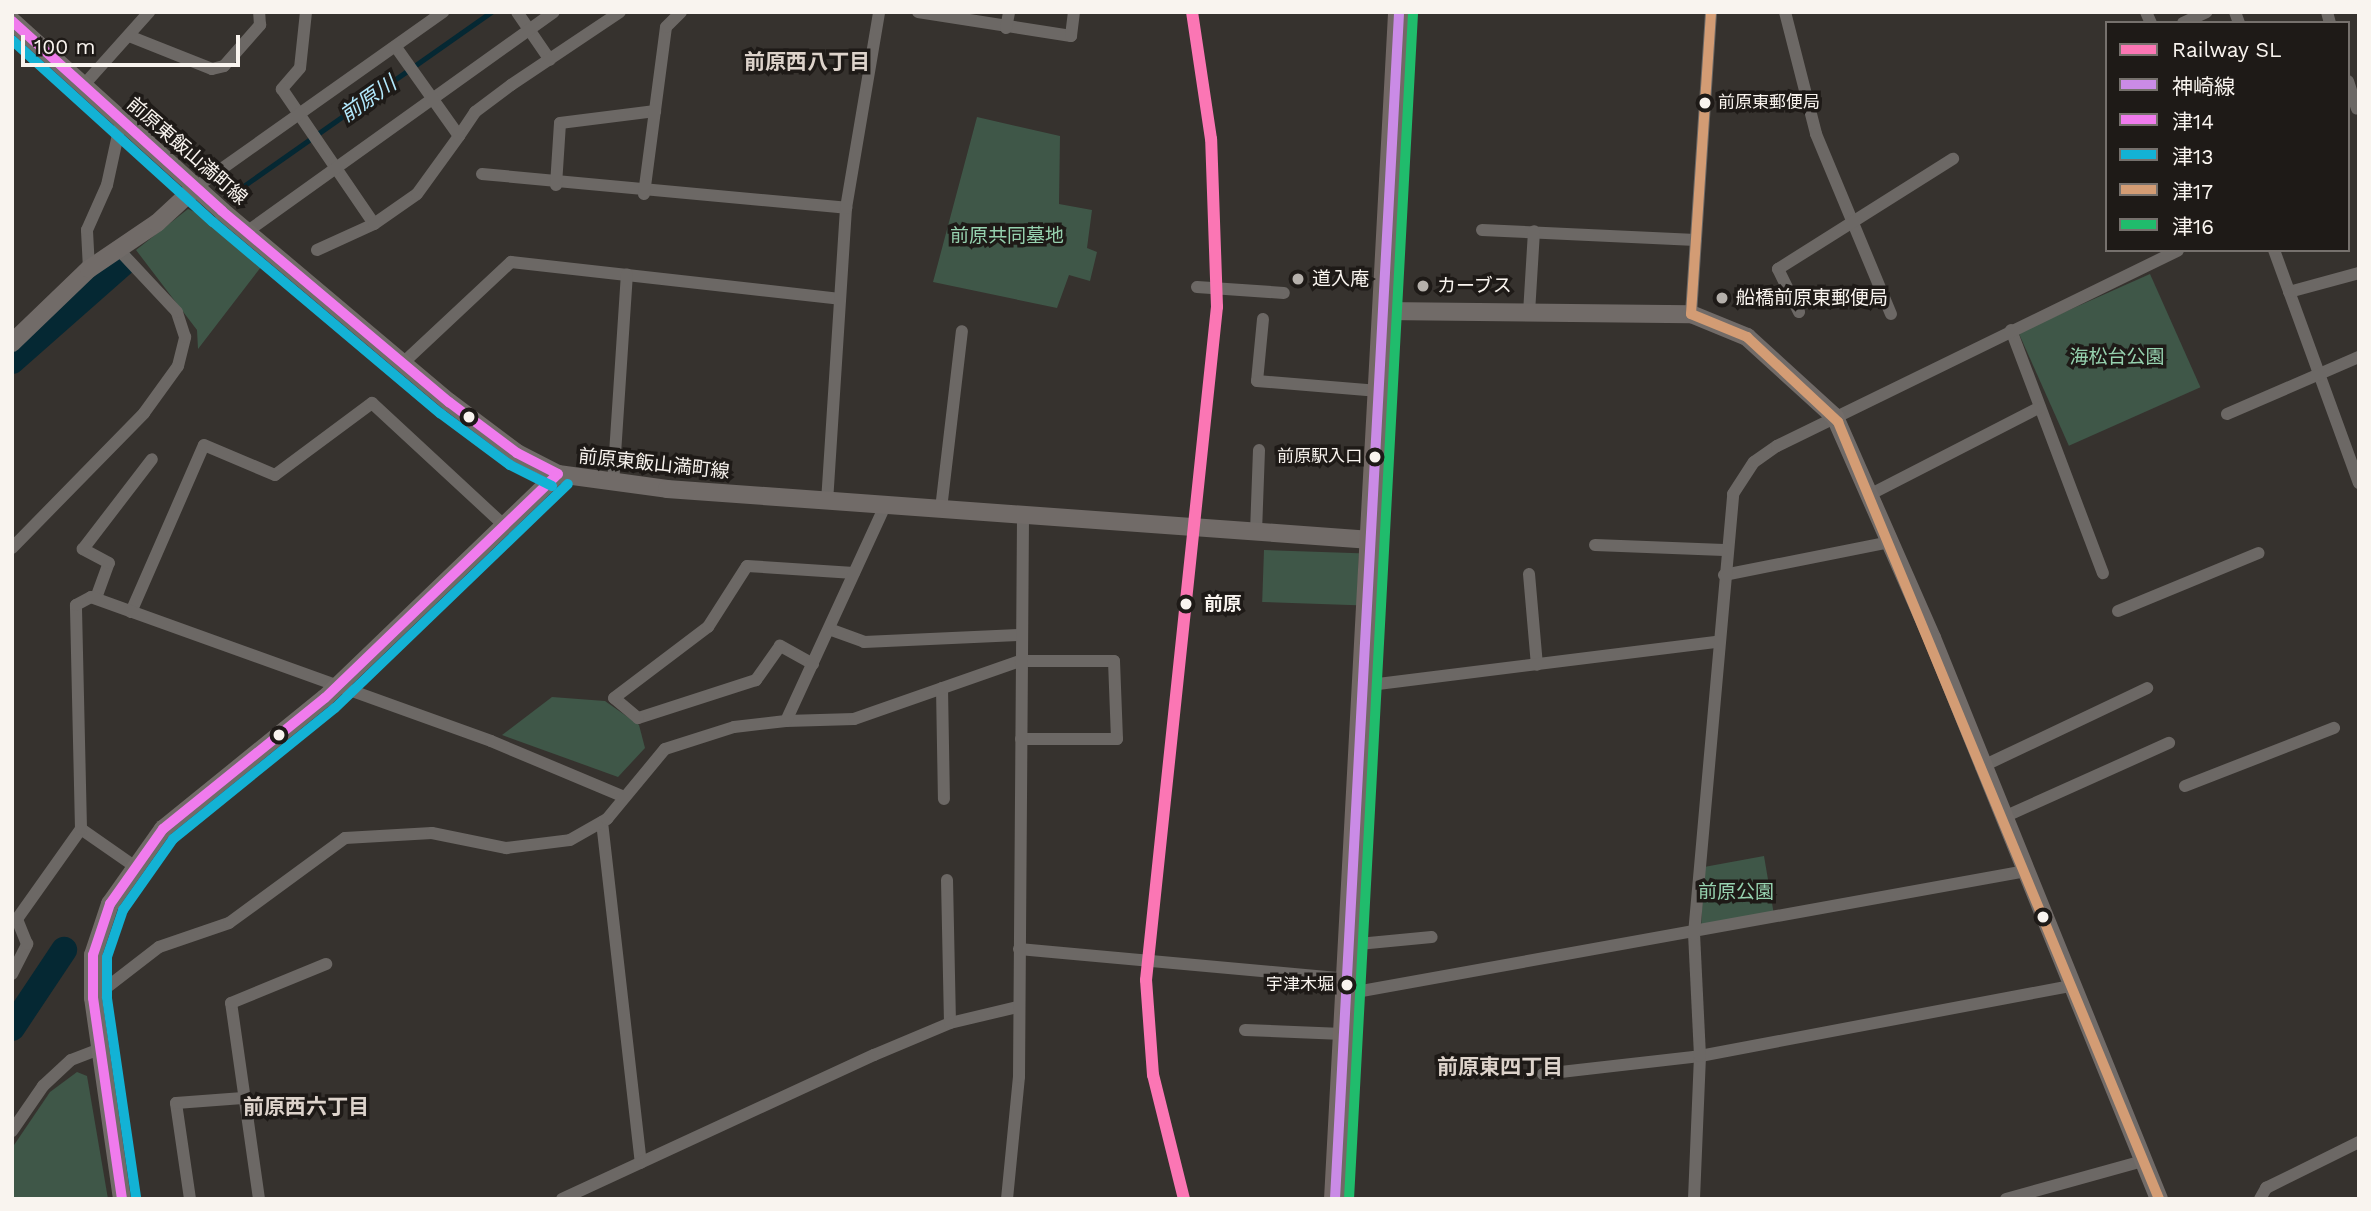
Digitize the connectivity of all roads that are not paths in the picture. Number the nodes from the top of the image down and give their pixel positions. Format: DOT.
graph roads {
  1 [pos="149,12"];
  2 [pos="259,12"];
  3 [pos="306,12"];
  4 [pos="443,12"];
  5 [pos="517,12"];
  6 [pos="554,12"];
  7 [pos="620,12"];
  8 [pos="681,12"];
  9 [pos="879,12"];
  10 [pos="918,12"];
  11 [pos="1009,12"];
  12 [pos="1074,12"];
  13 [pos="1399,12"];
  14 [pos="1711,12"];
  15 [pos="1785,12"];
  16 [pos="2207,12"];
  17 [pos="12,21"];
  18 [pos="2187,21"];
  19 [pos="1006,28"];
  20 [pos="529,30"];
  21 [pos="129,36"];
  22 [pos="395,46"];
  23 [pos="550,60"];
  24 [pos="82,87"];
  25 [pos="2350,90"];
  26 [pos="432,98"];
  27 [pos="655,111"];
  28 [pos="2355,111"];
  29 [pos="299,114"];
  30 [pos="121,121"];
  31 [pos="459,136"];
  32 [pos="1953,159"];
  33 [pos="335,166"];
  34 [pos="482,174"];
  35 [pos="556,185"];
  36 [pos="196,187"];
  37 [pos="644,194"];
  38 [pos="846,208"];
  39 [pos="374,224"];
  40 [pos="1855,224"];
  41 [pos="1482,230"];
  42 [pos="248,231"];
  43 [pos="1534,231"];
  44 [pos="1696,240"];
  45 [pos="119,250"];
  46 [pos="317,250"];
  47 [pos="2174,252"];
  48 [pos="2275,252"];
  49 [pos="89,269"];
  50 [pos="2359,273"];
  51 [pos="627,274"];
  52 [pos="1197,287"];
  53 [pos="2289,292"];
  54 [pos="1284,293"];
  55 [pos="840,299"];
  56 [pos="1383,311"];
  57 [pos="1799,312"];
  58 [pos="1529,313"];
  59 [pos="1691,314"];
  60 [pos="1891,314"];
  61 [pos="1263,319"];
  62 [pos="2011,330"];
  63 [pos="962,331"];
  64 [pos="12,343"];
  65 [pos="2359,357"];
  66 [pos="403,363"];
  67 [pos="2321,369"];
  68 [pos="1379,391"];
  69 [pos="2040,407"];
  70 [pos="2227,414"];
  71 [pos="1835,417"];
  72 [pos="1259,450"];
  73 [pos="152,459"];
  74 [pos="558,474"];
  75 [pos="2358,477"];
  76 [pos="614,484"];
  77 [pos="1869,495"];
  78 [pos="827,502"];
  79 [pos="885,506"];
  80 [pos="941,509"];
  81 [pos="1023,516"];
  82 [pos="505,526"];
  83 [pos="1256,532"];
  84 [pos="1371,540"];
  85 [pos="1891,542"];
  86 [pos="1595,544"];
  87 [pos="12,548"];
  88 [pos="1724,550"];
  89 [pos="2259,553"];
  90 [pos="854,573"];
  91 [pos="2103,573"];
  92 [pos="1530,574"];
  93 [pos="1724,575"];
  94 [pos="96,598"];
  95 [pos="2118,611"];
  96 [pos="131,612"];
  97 [pos="829,629"];
  98 [pos="1020,635"];
  99 [pos="1715,642"];
  100 [pos="1020,661"];
  101 [pos="813,664"];
  102 [pos="1537,665"];
  103 [pos="338,686"];
  104 [pos="1362,686"];
  105 [pos="942,688"];
  106 [pos="2147,688"];
  107 [pos="786,721"];
  108 [pos="2334,727"];
  109 [pos="1021,739"];
  110 [pos="2169,743"];
  111 [pos="1981,767"];
  112 [pos="2185,786"];
  113 [pos="624,797"];
  114 [pos="944,799"];
  115 [pos="2004,817"];
  116 [pos="602,822"];
  117 [pos="81,829"];
  118 [pos="134,866"];
  119 [pos="2026,871"];
  120 [pos="947,880"];
  121 [pos="1694,934"];
  122 [pos="1432,937"];
  123 [pos="1348,945"];
  124 [pos="1019,949"];
  125 [pos="326,964"];
  126 [pos="12,974"];
  127 [pos="1346,986"];
  128 [pos="2072,986"];
  129 [pos="93,998"];
  130 [pos="1017,1007"];
  131 [pos="950,1023"];
  132 [pos="1245,1030"];
  133 [pos="1343,1034"];
  134 [pos="99,1049"];
  135 [pos="1700,1056"];
  136 [pos="1543,1074"];
  137 [pos="243,1098"];
  138 [pos="12,1131"];
  139 [pos="2359,1142"];
  140 [pos="2144,1161"];
  141 [pos="641,1163"];
  142 [pos="122,1199"];
  143 [pos="191,1199"];
  144 [pos="259,1199"];
  145 [pos="562,1199"];
  146 [pos="1007,1199"];
  147 [pos="1335,1199"];
  148 [pos="1694,1199"];
  149 [pos="2006,1199"];
  150 [pos="2159,1199"];
  151 [pos="2260,1199"];
  1 -- 21 [label="street"];
  2 -- 21 [label="street"];
  3 -- 29 [label="street"];
  4 -- 22 [label="street"];
  5 -- 20 [label="street"];
  6 -- 20 [label="street"];
  7 -- 23 [label="street"];
  8 -- 27 [label="street"];
  9 -- 38 [label="street"];
  10 -- 19 [label="street"];
  11 -- 19 [label="street"];
  12 -- 19 [label="street"];
  13 -- 56 [label="highway"];
  14 -- 44 [label="street"];
  15 -- 40 [label="street"];
  16 -- 18 [label="street"];
  17 -- 24 [label="street, 前原東飯山満町線"];
  20 -- 23 [label="street"];
  20 -- 26 [label="street"];
  21 -- 24 [label="street"];
  22 -- 26 [label="street"];
  22 -- 29 [label="street"];
  23 -- 31 [label="street"];
  24 -- 30 [label="street, 前原東飯山満町線"];
  25 -- 28 [label="street"];
  26 -- 31 [label="street"];
  26 -- 33 [label="street"];
  27 -- 35 [label="street"];
  27 -- 37 [label="street"];
  29 -- 33 [label="street"];
  29 -- 36 [label="street"];
  30 -- 36 [label="street, 前原東飯山満町線"];
  30 -- 49 [label="street"];
  31 -- 39 [label="street"];
  32 -- 40 [label="street"];
  33 -- 39 [label="street"];
  33 -- 42 [label="street"];
  34 -- 35 [label="street"];
  35 -- 37 [label="street"];
  36 -- 42 [label="street, 前原東飯山満町線"];
  36 -- 45 [label="street"];
  37 -- 38 [label="street"];
  38 -- 55 [label="street"];
  39 -- 46 [label="street"];
  40 -- 57 [label="street"];
  40 -- 60 [label="street"];
  41 -- 43 [label="street"];
  42 -- 66 [label="street, 前原東飯山満町線"];
  43 -- 44 [label="street"];
  43 -- 58 [label="street"];
  44 -- 59 [label="street"];
  45 -- 49 [label="street"];
  45 -- 87 [label="street"];
  47 -- 62 [label="street"];
  48 -- 53 [label="street"];
  49 -- 64 [label="street"];
  50 -- 53 [label="street"];
  51 -- 55 [label="street"];
  51 -- 66 [label="street"];
  51 -- 76 [label="street"];
  52 -- 54 [label="street"];
  53 -- 67 [label="street"];
  55 -- 78 [label="street"];
  56 -- 58 [label="street"];
  56 -- 68 [label="highway"];
  58 -- 59 [label="street"];
  59 -- 71 [label="street"];
  61 -- 68 [label="street"];
  62 -- 69 [label="street"];
  62 -- 71 [label="street"];
  63 -- 80 [label="street"];
  65 -- 67 [label="street"];
  66 -- 74 [label="street, 前原東飯山満町線"];
  67 -- 70 [label="street"];
  67 -- 75 [label="street"];
  68 -- 84 [label="highway"];
  69 -- 77 [label="street"];
  69 -- 91 [label="street"];
  71 -- 77 [label="street"];
  71 -- 88 [label="street"];
  72 -- 83 [label="street"];
  73 -- 94 [label="street"];
  74 -- 76 [label="street, 前原東飯山満町線"];
  74 -- 82 [label="street"];
  76 -- 78 [label="street, 前原東飯山満町線"];
  77 -- 85 [label="street"];
  78 -- 79 [label="street, 前原東飯山満町線"];
  79 -- 80 [label="street, 前原東飯山満町線"];
  79 -- 90 [label="street"];
  80 -- 81 [label="street, 前原東飯山満町線"];
  81 -- 83 [label="street, 前原東飯山満町線"];
  81 -- 98 [label="street"];
  82 -- 96 [label="street"];
  82 -- 103 [label="street"];
  83 -- 84 [label="street, 前原東飯山満町線"];
  84 -- 104 [label="highway"];
  85 -- 93 [label="street"];
  85 -- 111 [label="street"];
  86 -- 88 [label="street"];
  88 -- 93 [label="street"];
  89 -- 95 [label="street"];
  90 -- 97 [label="street"];
  90 -- 101 [label="street"];
  92 -- 102 [label="street"];
  93 -- 99 [label="street"];
  94 -- 96 [label="street"];
  94 -- 117 [label="street"];
  96 -- 103 [label="street"];
  97 -- 98 [label="street"];
  97 -- 101 [label="street"];
  98 -- 100 [label="street"];
  99 -- 102 [label="street"];
  99 -- 121 [label="street"];
  100 -- 105 [label="street"];
  100 -- 109 [label="street"];
  100 -- 109 [label="street"];
  101 -- 107 [label="street"];
  102 -- 104 [label="street"];
  103 -- 113 [label="street"];
  103 -- 118 [label="street"];
  104 -- 123 [label="highway"];
  105 -- 107 [label="street"];
  105 -- 114 [label="street"];
  106 -- 111 [label="street"];
  107 -- 113 [label="street"];
  108 -- 112 [label="street"];
  109 -- 124 [label="street"];
  110 -- 115 [label="street"];
  111 -- 115 [label="street"];
  113 -- 116 [label="street"];
  115 -- 119 [label="street"];
  116 -- 129 [label="street"];
  116 -- 141 [label="street"];
  117 -- 118 [label="street"];
  117 -- 126 [label="street"];
  118 -- 129 [label="street"];
  119 -- 121 [label="street"];
  119 -- 128 [label="street"];
  120 -- 131 [label="street"];
  121 -- 127 [label="street"];
  121 -- 135 [label="street"];
  122 -- 123 [label="street"];
  123 -- 127 [label="highway"];
  124 -- 127 [label="street"];
  124 -- 130 [label="street"];
  125 -- 137 [label="street"];
  127 -- 133 [label="highway"];
  128 -- 135 [label="street"];
  128 -- 140 [label="street"];
  129 -- 134 [label="street"];
  130 -- 131 [label="street"];
  130 -- 146 [label="street"];
  131 -- 141 [label="street"];
  132 -- 133 [label="street"];
  133 -- 147 [label="highway"];
  134 -- 138 [label="street"];
  134 -- 142 [label="street"];
  135 -- 136 [label="street"];
  135 -- 148 [label="street"];
  137 -- 143 [label="street"];
  137 -- 144 [label="street"];
  139 -- 151 [label="street"];
  140 -- 149 [label="street"];
  140 -- 150 [label="street"];
  141 -- 145 [label="street"];
}
